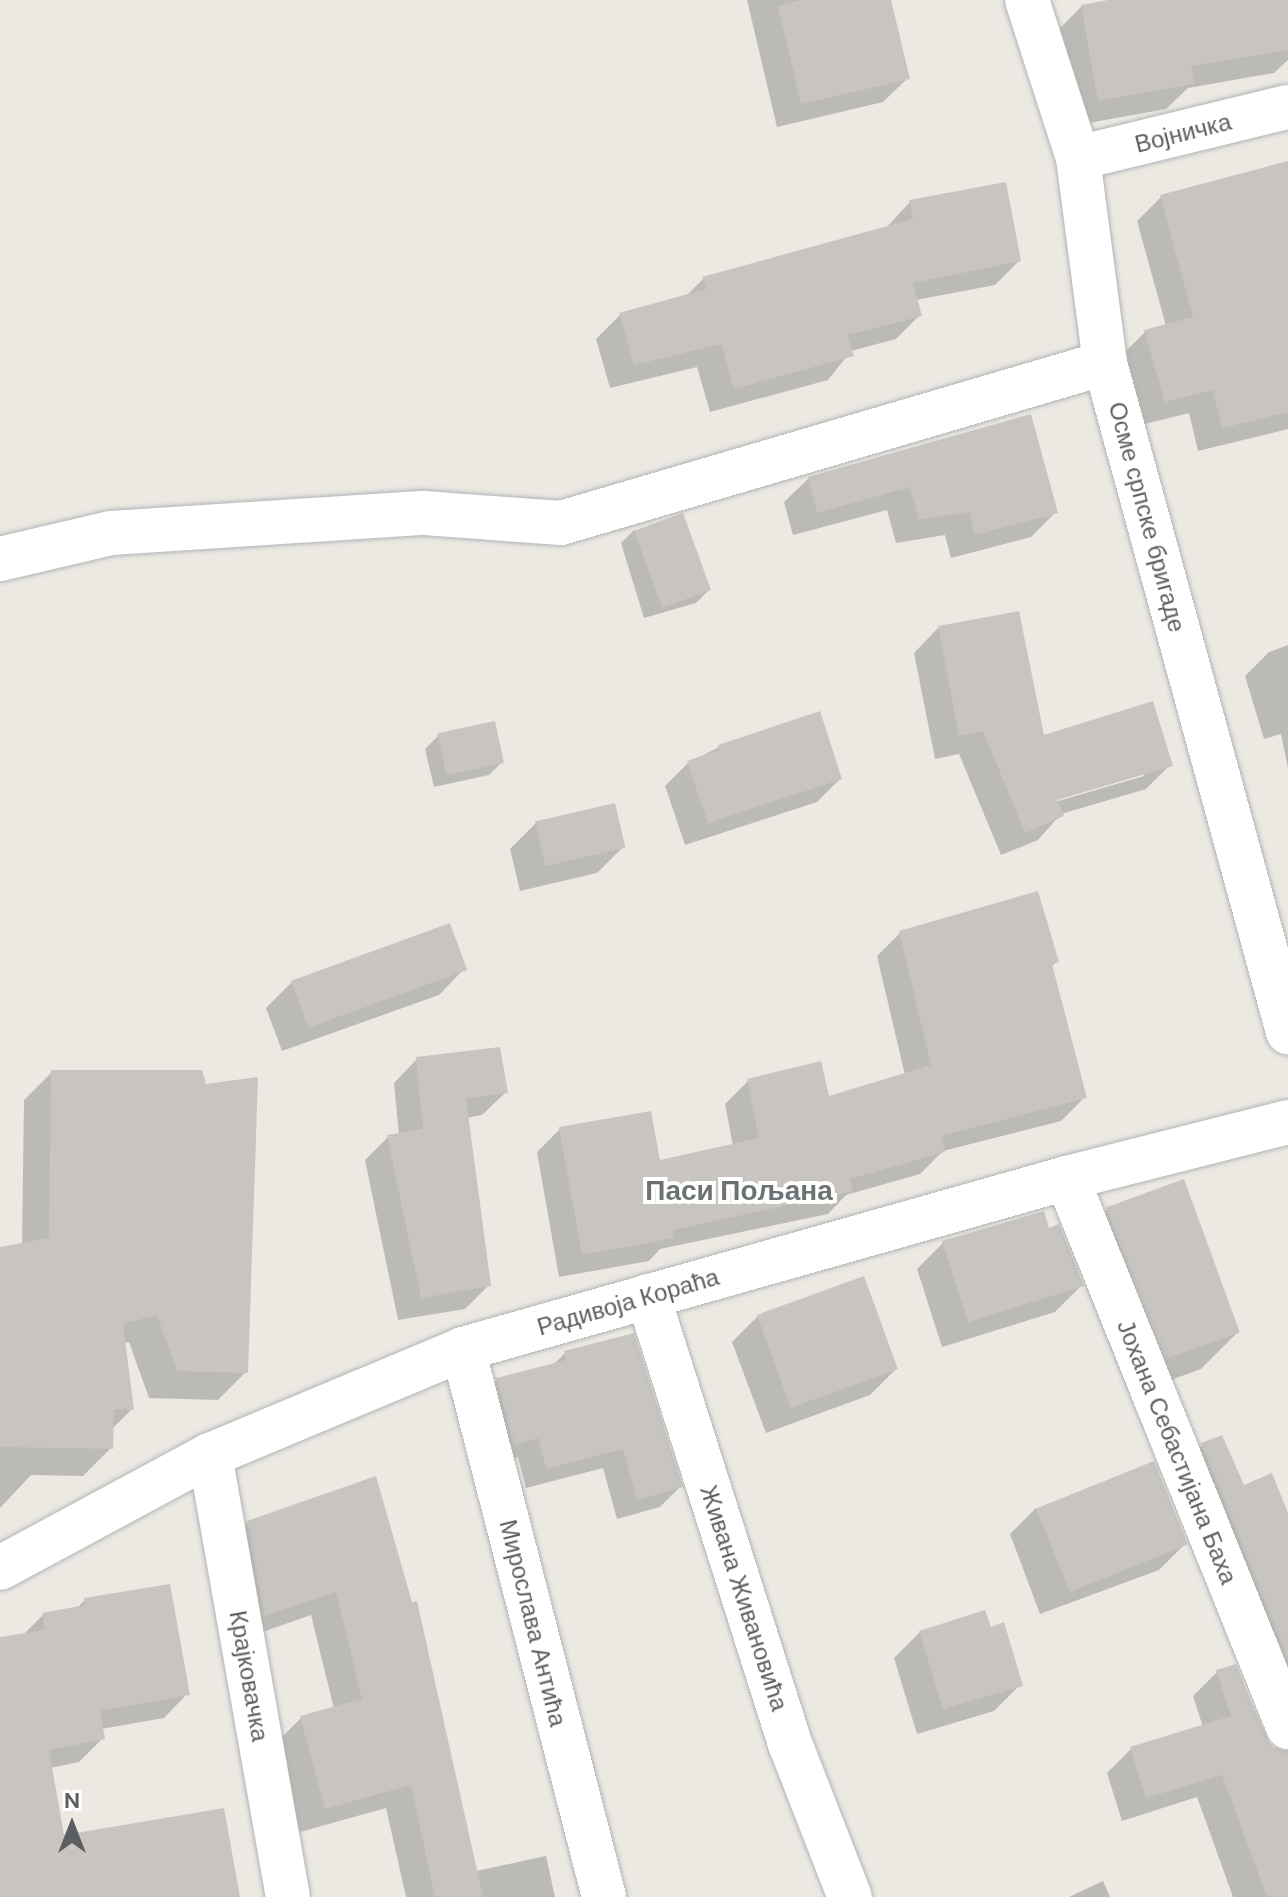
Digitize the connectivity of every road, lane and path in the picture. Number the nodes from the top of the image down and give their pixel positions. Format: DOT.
graph roads {
  1 [pos="1027,0"];
  2 [pos="1288,107"];
  3 [pos="1078,158"];
  4 [pos="1105,363"];
  5 [pos="0,559"];
  6 [pos="1288,1032"];
  7 [pos="1288,1122"];
  8 [pos="1067,1178"];
  9 [pos="648,1296"];
  10 [pos="463,1349"];
  11 [pos="210,1455"];
  12 [pos="0,1568"];
  13 [pos="1288,1727"];
  14 [pos="288,1897"];
  15 [pos="604,1897"];
  16 [pos="850,1897"];
  1 -- 3 [label="street, Осме српске бригаде"];
  2 -- 3 [label="street, Војничка"];
  3 -- 4 [label="street, Осме српске бригаде"];
  4 -- 5 [label="street"];
  4 -- 6 [label="street, Осме српске бригаде"];
  7 -- 8 [label="street, Радивоја Кораћа"];
  8 -- 9 [label="street, Радивоја Кораћа"];
  8 -- 13 [label="street, Јохана Себастијана Баха"];
  9 -- 10 [label="street, Радивоја Кораћа"];
  9 -- 16 [label="street, Живана Живановића"];
  10 -- 11 [label="street, Радивоја Кораћа"];
  10 -- 15 [label="street, Мирослава Антића"];
  11 -- 12 [label="street, Радивоја Кораћа"];
  11 -- 14 [label="street, Крајковачка"];
}
